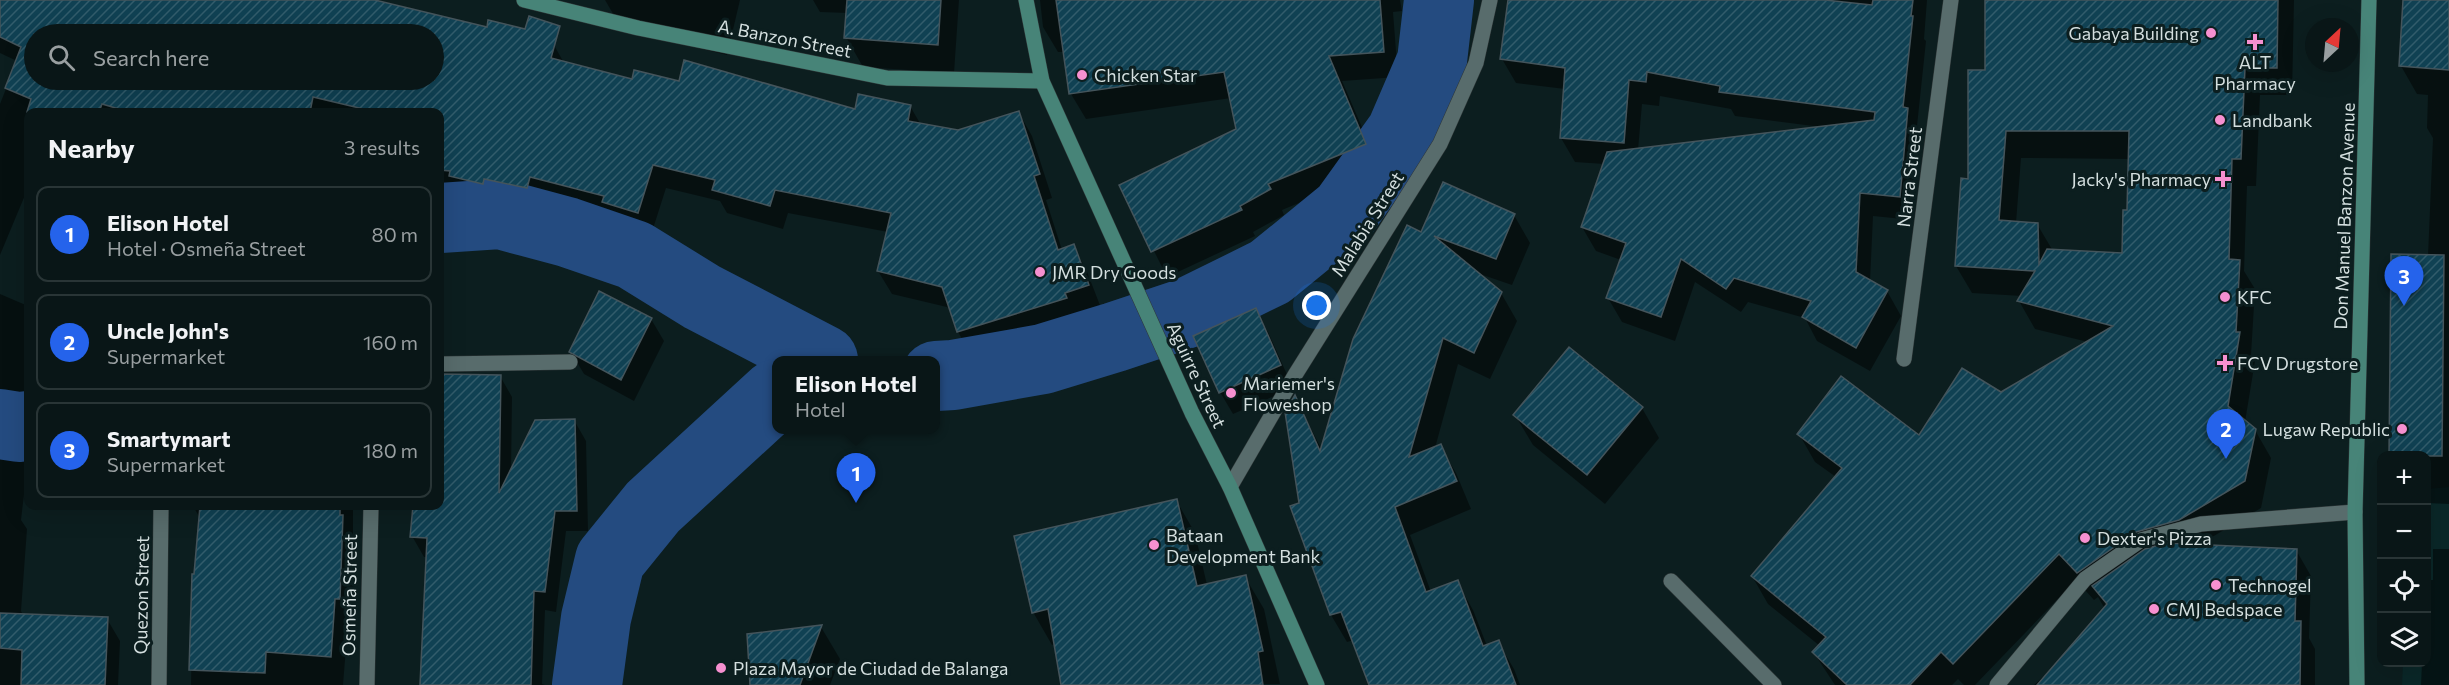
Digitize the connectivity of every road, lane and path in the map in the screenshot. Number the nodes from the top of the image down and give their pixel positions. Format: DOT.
graph roads {
  1 [pos="524,0"];
  2 [pos="1026,0"];
  3 [pos="1490,0"];
  4 [pos="1951,0"];
  5 [pos="2369,0"];
  6 [pos="1042,81"];
  7 [pos="1904,359"];
  8 [pos="570,362"];
  9 [pos="444,364"];
  10 [pos="1230,487"];
  11 [pos="161,510"];
  12 [pos="371,510"];
  13 [pos="2355,512"];
  14 [pos="1671,581"];
  15 [pos="159,685"];
  16 [pos="367,685"];
  17 [pos="1317,685"];
  18 [pos="1774,685"];
  19 [pos="1998,685"];
  20 [pos="2357,685"];
  1 -- 6 [label="main road, A. Banzon Street"];
  2 -- 6 [label="main road, Aguirre Street"];
  3 -- 10 [label="street, Malabia Street"];
  4 -- 7 [label="street, Narra Street"];
  5 -- 13 [label="main road, Don Manuel Banzon Avenue"];
  6 -- 10 [label="main road, Aguirre Street"];
  8 -- 9 [label="street"];
  10 -- 17 [label="main road, Aguirre Street"];
  11 -- 15 [label="street, Quezon Street"];
  12 -- 16 [label="street, Osmeña Street"];
  13 -- 19 [label="street"];
  13 -- 20 [label="main road, Don Manuel Banzon Avenue"];
  14 -- 18 [label="street"];
}
